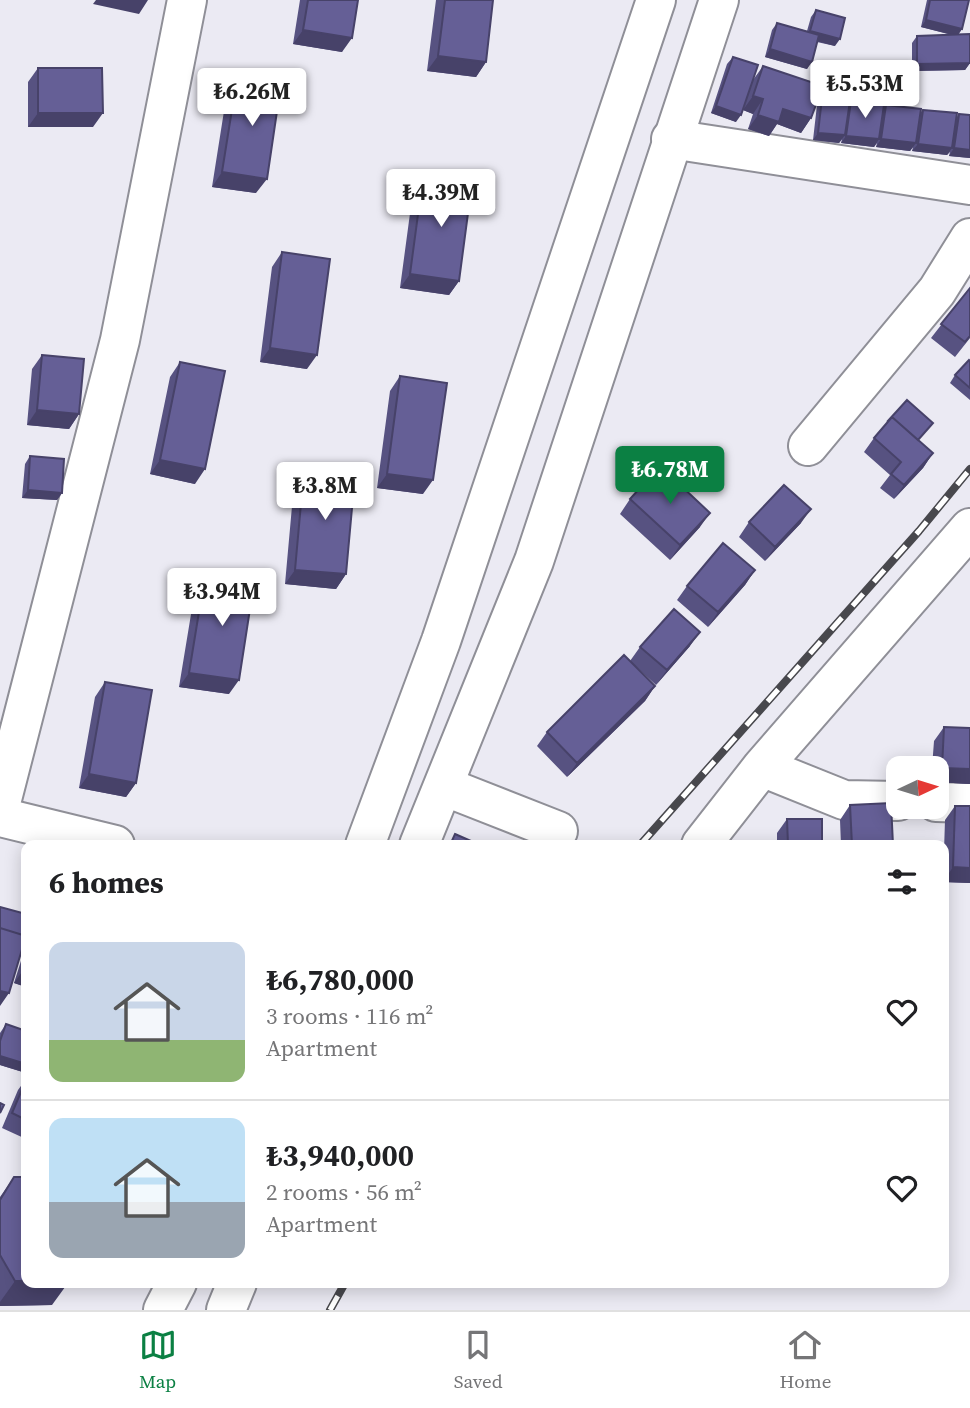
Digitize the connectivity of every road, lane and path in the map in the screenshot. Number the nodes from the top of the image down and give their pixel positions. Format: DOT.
graph roads {
  1 [pos="187,0"];
  2 [pos="656,0"];
  3 [pos="719,0"];
  4 [pos="671,139"];
  5 [pos="970,185"];
  6 [pos="970,238"];
  7 [pos="808,446"];
  8 [pos="970,528"];
  9 [pos="762,767"];
  10 [pos="446,786"];
  11 [pos="886,801"];
  12 [pos="949,802"];
  13 [pos="970,803"];
  14 [pos="0,807"];
  15 [pos="0,817"];
  16 [pos="558,831"];
  17 [pos="94,840"];
  18 [pos="367,840"];
  19 [pos="421,840"];
  20 [pos="705,840"];
  21 [pos="174,1288"];
  22 [pos="235,1288"];
  23 [pos="163,1310"];
  24 [pos="226,1310"];
  1 -- 14 [label="street"];
  2 -- 18 [label="street"];
  3 -- 4 [label="street"];
  4 -- 5 [label="street"];
  4 -- 10 [label="street"];
  6 -- 7 [label="street"];
  8 -- 9 [label="street"];
  9 -- 11 [label="street"];
  9 -- 20 [label="street"];
  10 -- 16 [label="street"];
  10 -- 19 [label="street"];
  12 -- 13 [label="street"];
  15 -- 17 [label="street"];
  21 -- 23 [label="street"];
  22 -- 24 [label="street"];
}
